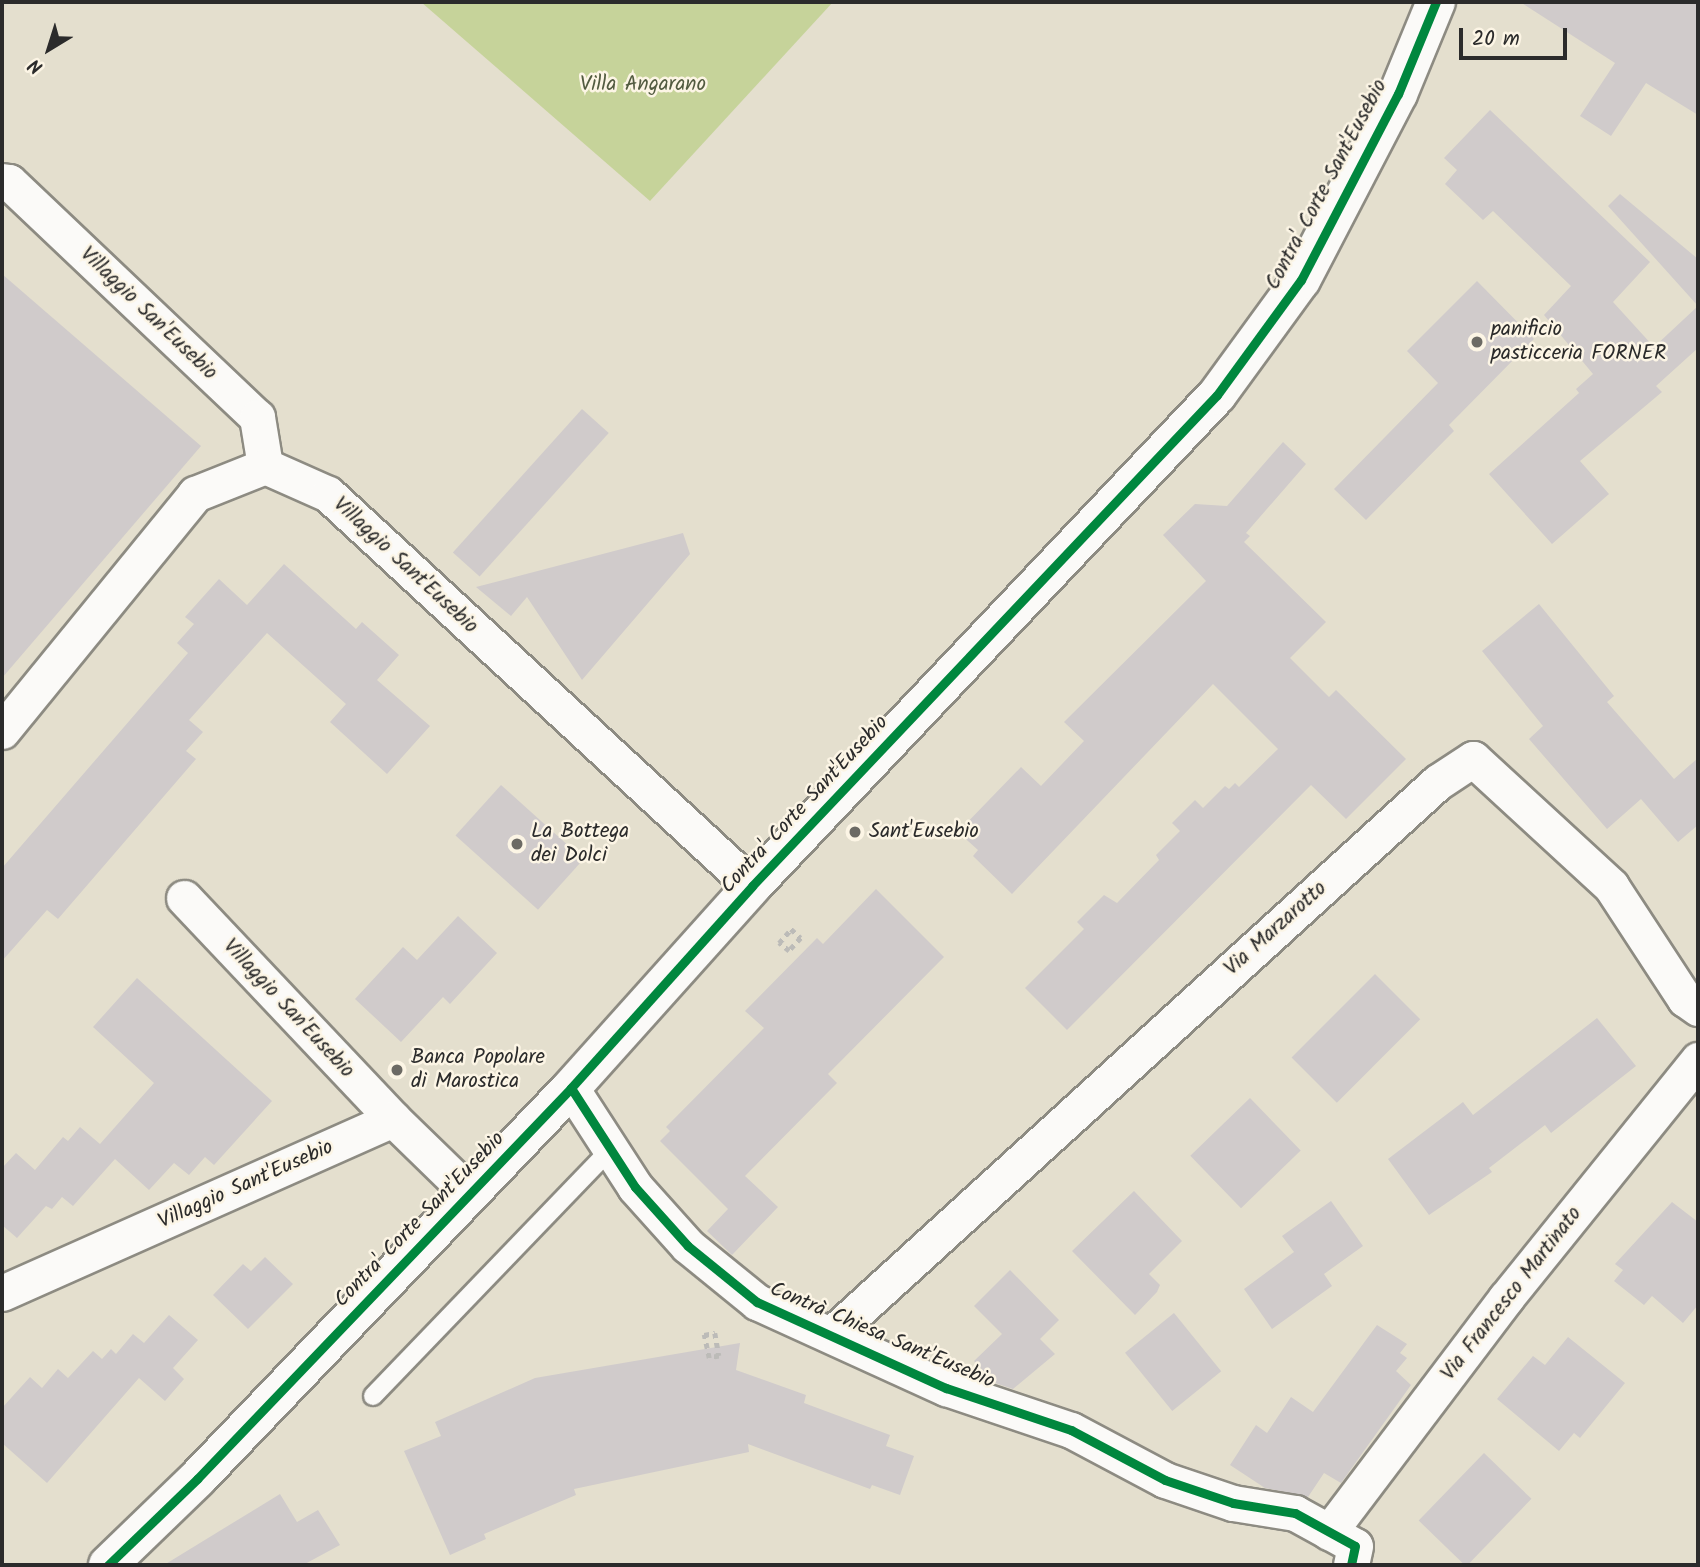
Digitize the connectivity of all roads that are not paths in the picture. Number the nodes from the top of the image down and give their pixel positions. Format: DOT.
graph roads {
  1 [pos="1436,2"];
  2 [pos="2,181"];
  3 [pos="265,466"];
  4 [pos="2,730"];
  5 [pos="752,886"];
  6 [pos="184,898"];
  7 [pos="1698,1008"];
  8 [pos="1698,1060"];
  9 [pos="571,1088"];
  10 [pos="393,1119"];
  11 [pos="611,1149"];
  12 [pos="469,1193"];
  13 [pos="2,1293"];
  14 [pos="833,1333"];
  15 [pos="373,1396"];
  16 [pos="1329,1532"];
  17 [pos="108,1565"];
  18 [pos="1350,1565"];
  1 -- 5 [label="street, Contra' Corte Sant'Eusebio"];
  2 -- 3 [label="street, Villaggio San'Eusebio"];
  3 -- 4 [label="street"];
  3 -- 5 [label="street, Villaggio Sant'Eusebio"];
  5 -- 9 [label="street, Contra' Corte Sant'Eusebio"];
  6 -- 10 [label="street, Villaggio San'Eusebio"];
  7 -- 14 [label="street, Via Marzarotto"];
  8 -- 16 [label="street, Via Francesco Martinato"];
  9 -- 11 [label="street, Contrà Chiesa Sant'Eusebio"];
  9 -- 12 [label="street, Contra' Corte Sant'Eusebio"];
  10 -- 12 [label="street"];
  10 -- 13 [label="street, Villaggio Sant'Eusebio"];
  11 -- 14 [label="street, Contrà Chiesa Sant'Eusebio"];
  11 -- 15 [label="lane"];
  12 -- 17 [label="street, Contra' Corte Sant'Eusebio"];
  14 -- 16 [label="street, Contrà Chiesa Sant'Eusebio"];
  16 -- 18 [label="street, Contrà Chiesa Sant'Eusebio"];
}
